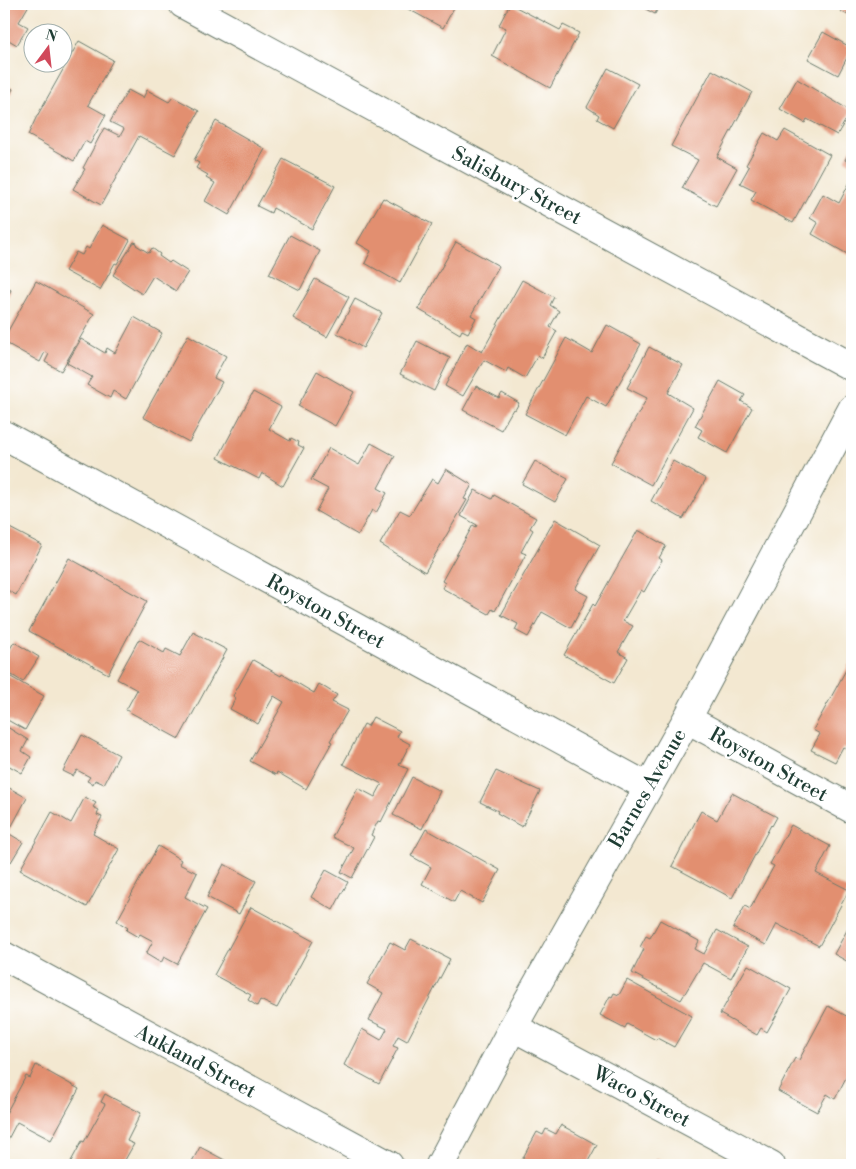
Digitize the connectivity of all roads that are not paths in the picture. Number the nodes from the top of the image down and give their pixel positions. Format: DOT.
graph roads {
  1 [pos="183,4"];
  2 [pos="852,367"];
  3 [pos="852,409"];
  4 [pos="4,435"];
  5 [pos="687,719"];
  6 [pos="648,786"];
  7 [pos="852,809"];
  8 [pos="4,956"];
  9 [pos="513,1027"];
  10 [pos="389,1165"];
  11 [pos="440,1165"];
  12 [pos="771,1165"];
  1 -- 2 [label="street, Salisbury Street"];
  3 -- 5 [label="street, Barnes Avenue"];
  4 -- 6 [label="street, Royston Street"];
  5 -- 6 [label="street, Barnes Avenue"];
  5 -- 7 [label="street, Royston Street"];
  6 -- 9 [label="street, Barnes Avenue"];
  8 -- 10 [label="street, Aukland Street"];
  9 -- 11 [label="street, Barnes Avenue"];
  9 -- 12 [label="street, Waco Street"];
}
